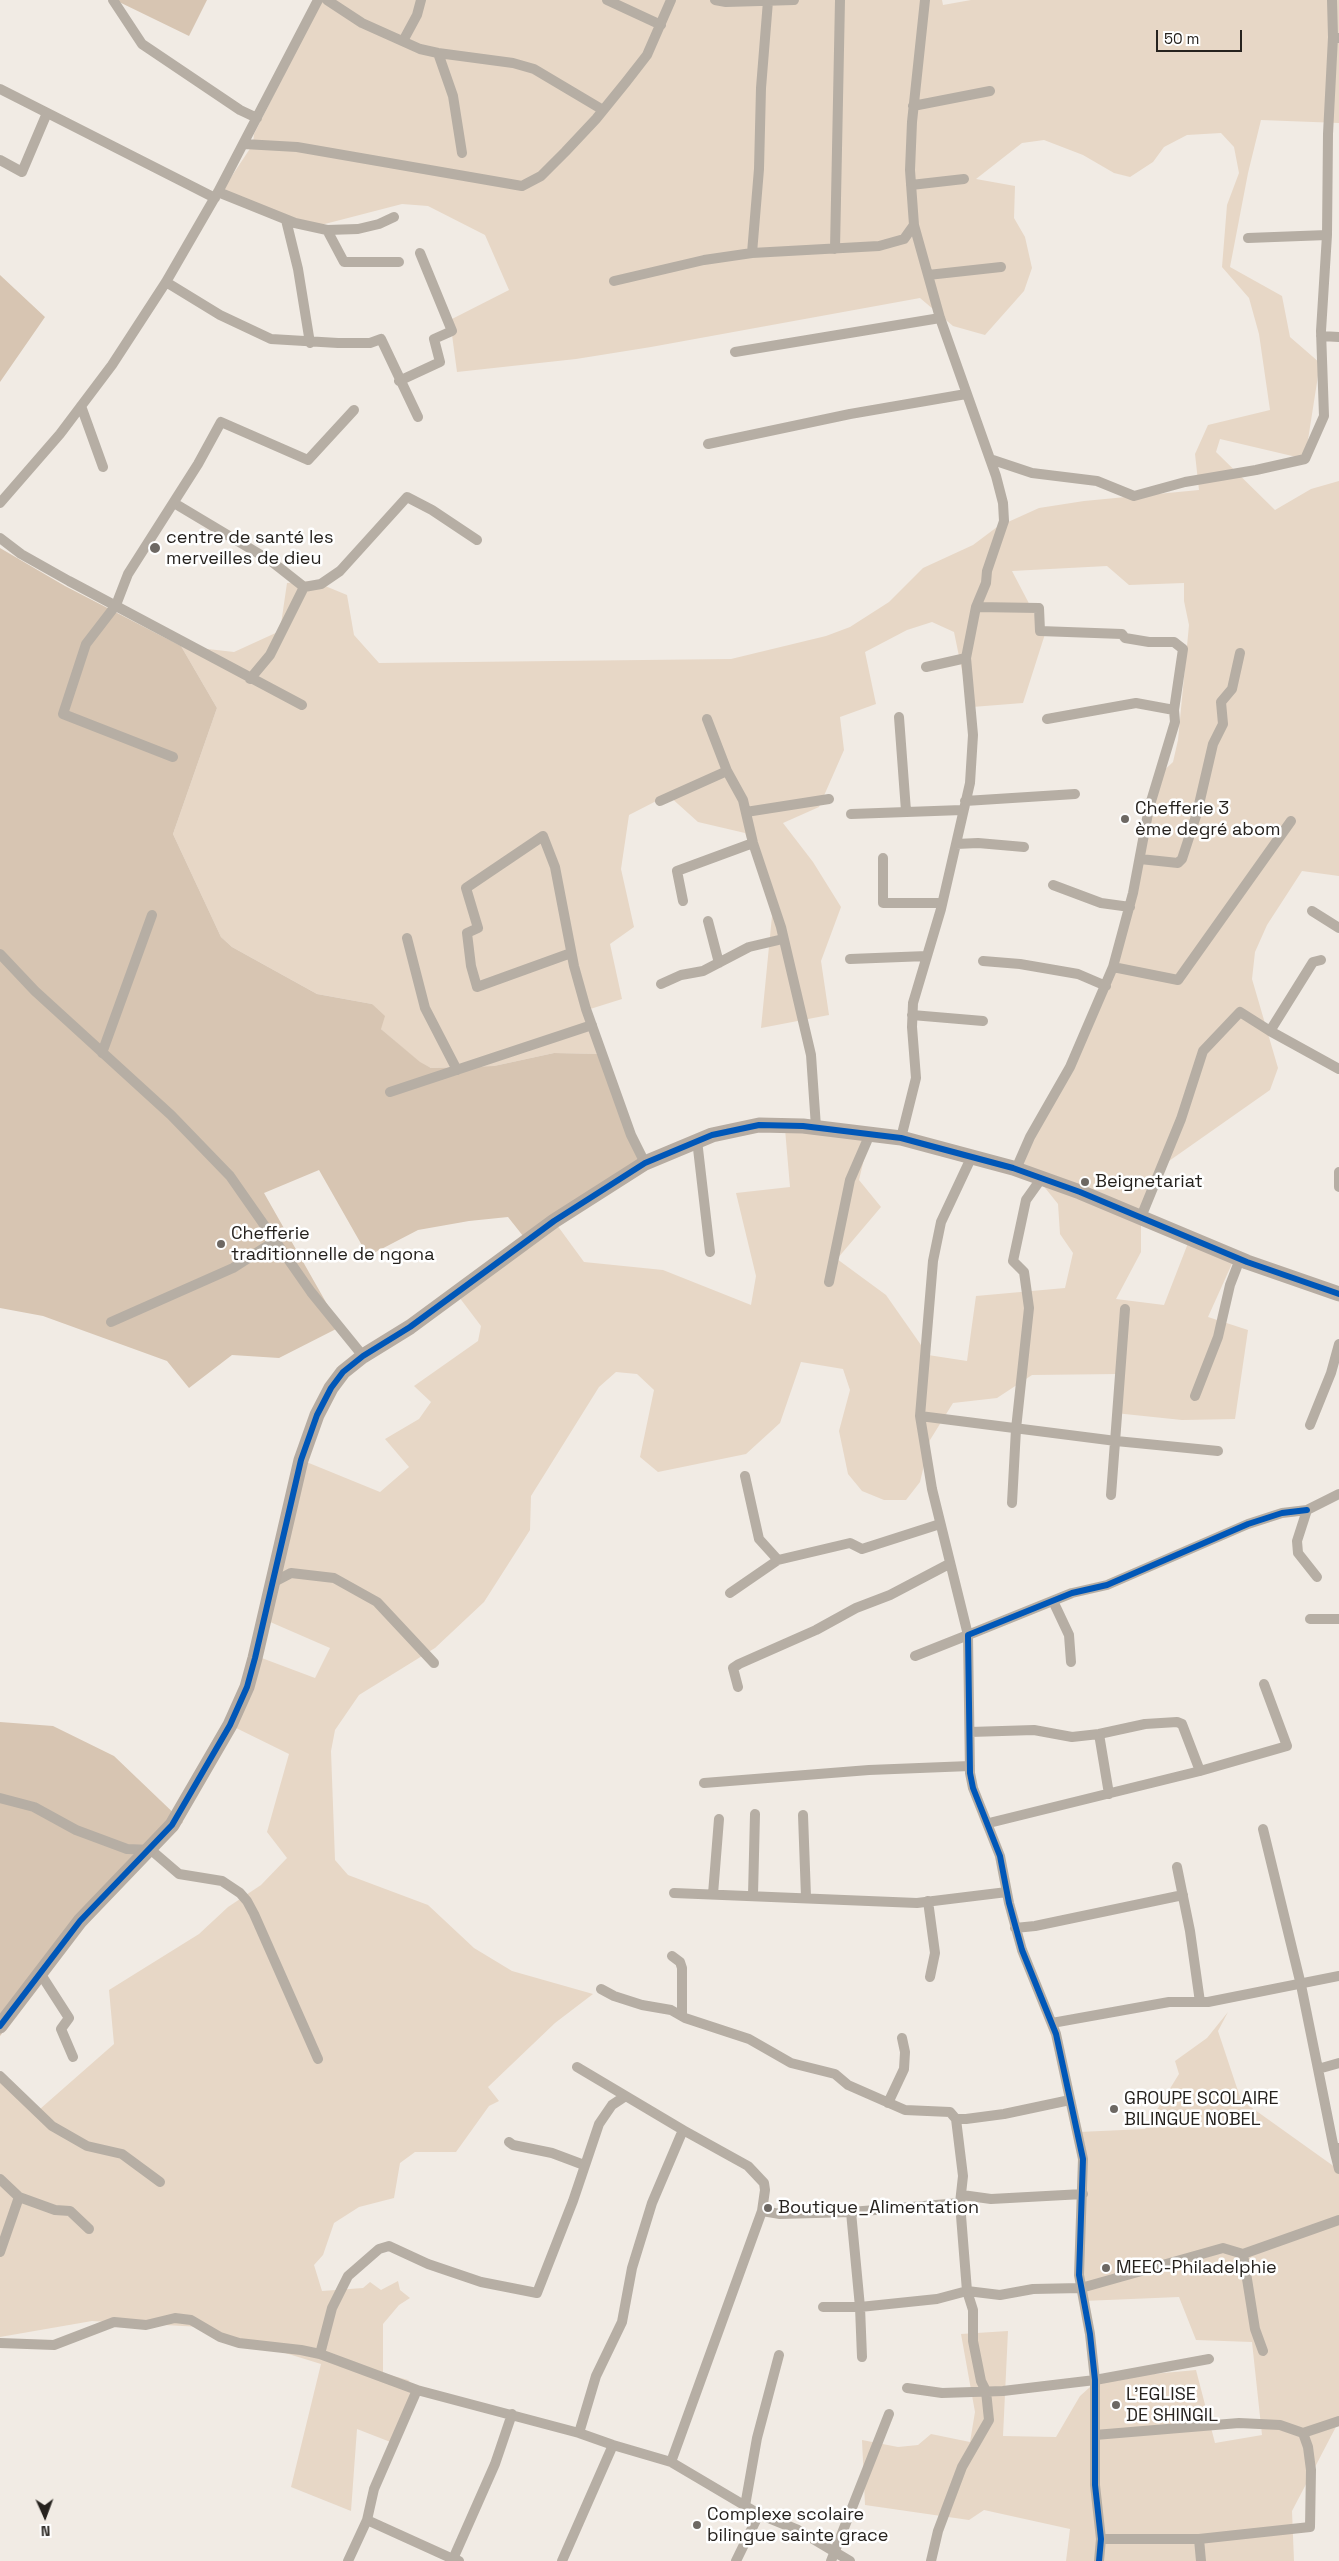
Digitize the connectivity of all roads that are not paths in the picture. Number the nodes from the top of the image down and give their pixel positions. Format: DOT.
graph roads {
  1 [pos="113,0"];
  2 [pos="318,0"];
  3 [pos="328,0"];
  4 [pos="421,0"];
  5 [pos="607,0"];
  6 [pos="671,0"];
  7 [pos="715,0"];
  8 [pos="794,0"];
  9 [pos="840,0"];
  10 [pos="925,0"];
  11 [pos="1332,0"];
  12 [pos="768,1"];
  13 [pos="661,25"];
  14 [pos="1336,38"];
  15 [pos="403,41"];
  16 [pos="438,54"];
  17 [pos="0,89"];
  18 [pos="990,91"];
  19 [pos="913,106"];
  20 [pos="603,110"];
  21 [pos="47,113"];
  22 [pos="257,118"];
  23 [pos="244,144"];
  24 [pos="462,153"];
  25 [pos="0,160"];
  26 [pos="964,180"];
  27 [pos="911,185"];
  28 [pos="217,195"];
  29 [pos="394,217"];
  30 [pos="286,220"];
  31 [pos="914,225"];
  32 [pos="327,230"];
  33 [pos="1327,236"];
  34 [pos="1248,238"];
  35 [pos="835,249"];
  36 [pos="420,253"];
  37 [pos="752,253"];
  38 [pos="399,262"];
  39 [pos="1002,266"];
  40 [pos="928,275"];
  41 [pos="614,281"];
  42 [pos="166,282"];
  43 [pos="940,318"];
  44 [pos="1321,336"];
  45 [pos="1339,337"];
  46 [pos="310,343"];
  47 [pos="735,352"];
  48 [pos="400,381"];
  49 [pos="966,394"];
  50 [pos="81,406"];
  51 [pos="354,410"];
  52 [pos="418,416"];
  53 [pos="708,444"];
  54 [pos="990,459"];
  55 [pos="103,467"];
  56 [pos="0,503"];
  57 [pos="174,503"];
  58 [pos="0,538"];
  59 [pos="477,540"];
  60 [pos="304,587"];
  61 [pos="116,605"];
  62 [pos="976,607"];
  63 [pos="1240,653"];
  64 [pos="966,658"];
  65 [pos="926,667"];
  66 [pos="250,679"];
  67 [pos="302,705"];
  68 [pos="1174,710"];
  69 [pos="899,717"];
  70 [pos="707,719"];
  71 [pos="1047,719"];
  72 [pos="173,758"];
  73 [pos="727,771"];
  74 [pos="1075,794"];
  75 [pos="829,799"];
  76 [pos="660,801"];
  77 [pos="964,806"];
  78 [pos="906,811"];
  79 [pos="746,812"];
  80 [pos="851,814"];
  81 [pos="1291,821"];
  82 [pos="753,843"];
  83 [pos="956,844"];
  84 [pos="1024,847"];
  85 [pos="883,858"];
  86 [pos="1140,859"];
  87 [pos="1053,884"];
  88 [pos="683,901"];
  89 [pos="942,903"];
  90 [pos="1130,907"];
  91 [pos="1312,910"];
  92 [pos="152,915"];
  93 [pos="708,921"];
  94 [pos="1339,928"];
  95 [pos="407,938"];
  96 [pos="783,938"];
  97 [pos="571,953"];
  98 [pos="0,954"];
  99 [pos="927,956"];
  100 [pos="850,958"];
  101 [pos="1321,960"];
  102 [pos="983,961"];
  103 [pos="719,963"];
  104 [pos="1113,967"];
  105 [pos="661,984"];
  106 [pos="1106,986"];
  107 [pos="912,1015"];
  108 [pos="983,1021"];
  109 [pos="592,1025"];
  110 [pos="1270,1031"];
  111 [pos="102,1053"];
  112 [pos="1339,1069"];
  113 [pos="457,1070"];
  114 [pos="390,1092"];
  115 [pos="816,1128"];
  116 [pos="870,1134"];
  117 [pos="901,1138"];
  118 [pos="697,1140"];
  119 [pos="972,1156"];
  120 [pos="645,1163"];
  121 [pos="1016,1170"];
  122 [pos="1339,1172"];
  123 [pos="1041,1179"];
  124 [pos="1339,1187"];
  125 [pos="1141,1217"];
  126 [pos="275,1241"];
  127 [pos="710,1252"];
  128 [pos="1240,1259"];
  129 [pos="828,1282"];
  130 [pos="1339,1294"];
  131 [pos="1125,1309"];
  132 [pos="111,1322"];
  133 [pos="1339,1344"];
  134 [pos="363,1356"];
  135 [pos="1195,1396"];
  136 [pos="920,1416"];
  137 [pos="1310,1425"];
  138 [pos="1016,1429"];
  139 [pos="1116,1441"];
  140 [pos="1218,1451"];
  141 [pos="745,1476"];
  142 [pos="1111,1494"];
  143 [pos="1339,1494"];
  144 [pos="1012,1502"];
  145 [pos="1307,1510"];
  146 [pos="940,1524"];
  147 [pos="778,1560"];
  148 [pos="949,1564"];
  149 [pos="1317,1577"];
  150 [pos="272,1583"];
  151 [pos="730,1593"];
  152 [pos="1053,1601"];
  153 [pos="1310,1618"];
  154 [pos="1339,1619"];
  155 [pos="968,1635"];
  156 [pos="915,1656"];
  157 [pos="1070,1662"];
  158 [pos="434,1663"];
  159 [pos="1264,1684"];
  160 [pos="738,1688"];
  161 [pos="970,1732"];
  162 [pos="1099,1734"];
  163 [pos="970,1766"];
  164 [pos="1200,1771"];
  165 [pos="704,1783"];
  166 [pos="1109,1794"];
  167 [pos="0,1798"];
  168 [pos="755,1814"];
  169 [pos="802,1815"];
  170 [pos="719,1819"];
  171 [pos="989,1823"];
  172 [pos="1264,1829"];
  173 [pos="151,1850"];
  174 [pos="1177,1867"];
  175 [pos="1007,1892"];
  176 [pos="674,1893"];
  177 [pos="713,1894"];
  178 [pos="753,1895"];
  179 [pos="1183,1895"];
  180 [pos="806,1897"];
  181 [pos="928,1901"];
  182 [pos="1015,1928"];
  183 [pos="672,1956"];
  184 [pos="40,1974"];
  185 [pos="1339,1976"];
  186 [pos="930,1977"];
  187 [pos="1301,1985"];
  188 [pos="601,1989"];
  189 [pos="1200,2002"];
  190 [pos="682,2016"];
  191 [pos="1052,2023"];
  192 [pos="0,2026"];
  193 [pos="902,2038"];
  194 [pos="73,2057"];
  195 [pos="318,2059"];
  196 [pos="1339,2063"];
  197 [pos="577,2067"];
  198 [pos="1318,2069"];
  199 [pos="0,2076"];
  200 [pos="624,2096"];
  201 [pos="1070,2100"];
  202 [pos="888,2103"];
  203 [pos="956,2119"];
  204 [pos="683,2130"];
  205 [pos="509,2142"];
  206 [pos="1337,2148"];
  207 [pos="584,2165"];
  208 [pos="1339,2168"];
  209 [pos="0,2179"];
  210 [pos="160,2182"];
  211 [pos="1083,2194"];
  212 [pos="19,2197"];
  213 [pos="961,2199"];
  214 [pos="762,2211"];
  215 [pos="851,2212"];
  216 [pos="1339,2220"];
  217 [pos="89,2229"];
  218 [pos="0,2252"];
  219 [pos="1243,2254"];
  220 [pos="1081,2288"];
  221 [pos="968,2291"];
  222 [pos="823,2307"];
  223 [pos="860,2307"];
  224 [pos="0,2343"];
  225 [pos="1264,2350"];
  226 [pos="320,2354"];
  227 [pos="779,2355"];
  228 [pos="862,2356"];
  229 [pos="1209,2359"];
  230 [pos="1095,2380"];
  231 [pos="908,2388"];
  232 [pos="417,2390"];
  233 [pos="986,2391"];
  234 [pos="512,2414"];
  235 [pos="889,2414"];
  236 [pos="1339,2421"];
  237 [pos="1303,2432"];
  238 [pos="579,2433"];
  239 [pos="1095,2435"];
  240 [pos="613,2445"];
  241 [pos="670,2462"];
  242 [pos="746,2506"];
  243 [pos="759,2514"];
  244 [pos="367,2520"];
  245 [pos="1101,2539"];
  246 [pos="1199,2539"];
  247 [pos="834,2550"];
  248 [pos="455,2560"];
  249 [pos="348,2561"];
  250 [pos="562,2561"];
  251 [pos="736,2561"];
  252 [pos="830,2561"];
  253 [pos="850,2561"];
  254 [pos="931,2561"];
  255 [pos="1099,2561"];
  256 [pos="1202,2561"];
  1 -- 22 [label="street"];
  2 -- 22 [label="street"];
  3 -- 15 [label="street"];
  4 -- 15 [label="street"];
  5 -- 13 [label="street"];
  6 -- 13 [label="street"];
  7 -- 12 [label="street"];
  8 -- 12 [label="street"];
  9 -- 35 [label="street"];
  10 -- 19 [label="street"];
  11 -- 14 [label="street"];
  12 -- 37 [label="street"];
  13 -- 20 [label="street"];
  14 -- 33 [label="street"];
  15 -- 16 [label="street"];
  16 -- 20 [label="street"];
  16 -- 24 [label="street"];
  17 -- 21 [label="street"];
  18 -- 19 [label="street"];
  19 -- 27 [label="street"];
  20 -- 23 [label="street"];
  21 -- 25 [label="street"];
  21 -- 28 [label="street"];
  22 -- 23 [label="street"];
  23 -- 28 [label="street"];
  26 -- 27 [label="street"];
  27 -- 31 [label="street"];
  28 -- 30 [label="street"];
  28 -- 42 [label="street"];
  29 -- 32 [label="street"];
  30 -- 32 [label="street"];
  30 -- 46 [label="street"];
  31 -- 35 [label="street"];
  31 -- 40 [label="street"];
  32 -- 38 [label="street"];
  33 -- 34 [label="street"];
  33 -- 44 [label="street"];
  35 -- 37 [label="street"];
  36 -- 48 [label="street"];
  37 -- 41 [label="street"];
  39 -- 40 [label="street"];
  40 -- 43 [label="street"];
  42 -- 46 [label="street"];
  42 -- 50 [label="street"];
  43 -- 47 [label="street"];
  43 -- 49 [label="street"];
  44 -- 45 [label="street"];
  44 -- 54 [label="street"];
  46 -- 48 [label="street"];
  48 -- 52 [label="street"];
  49 -- 53 [label="street"];
  49 -- 54 [label="street"];
  50 -- 55 [label="street"];
  50 -- 56 [label="street"];
  51 -- 57 [label="street"];
  54 -- 62 [label="street"];
  57 -- 60 [label="street"];
  57 -- 61 [label="street"];
  58 -- 61 [label="street"];
  59 -- 60 [label="street"];
  60 -- 66 [label="street"];
  61 -- 66 [label="street"];
  61 -- 72 [label="street"];
  62 -- 64 [label="street"];
  62 -- 68 [label="street"];
  63 -- 86 [label="street"];
  64 -- 65 [label="street"];
  64 -- 77 [label="street"];
  66 -- 67 [label="street"];
  68 -- 71 [label="street"];
  68 -- 86 [label="street"];
  69 -- 78 [label="street"];
  70 -- 73 [label="street"];
  73 -- 76 [label="street"];
  73 -- 79 [label="street"];
  74 -- 77 [label="street"];
  75 -- 79 [label="street"];
  77 -- 78 [label="street"];
  77 -- 83 [label="street"];
  78 -- 80 [label="street"];
  79 -- 82 [label="street"];
  81 -- 104 [label="street"];
  82 -- 88 [label="street"];
  82 -- 96 [label="street"];
  83 -- 84 [label="street"];
  83 -- 89 [label="street"];
  85 -- 89 [label="street"];
  86 -- 90 [label="street"];
  87 -- 90 [label="street"];
  89 -- 99 [label="street"];
  90 -- 104 [label="street"];
  91 -- 94 [label="street"];
  92 -- 111 [label="street"];
  93 -- 103 [label="street"];
  95 -- 113 [label="street"];
  96 -- 103 [label="street"];
  96 -- 115 [label="street"];
  97 -- 97 [label="street"];
  97 -- 109 [label="street"];
  98 -- 111 [label="street"];
  99 -- 100 [label="street"];
  99 -- 107 [label="street"];
  101 -- 110 [label="street"];
  102 -- 106 [label="street"];
  103 -- 105 [label="street"];
  104 -- 106 [label="street"];
  106 -- 121 [label="street"];
  107 -- 108 [label="street"];
  107 -- 117 [label="street"];
  109 -- 113 [label="street"];
  109 -- 120 [label="street"];
  110 -- 112 [label="street"];
  110 -- 125 [label="street"];
  111 -- 126 [label="street"];
  113 -- 114 [label="street"];
  115 -- 116 [label="street"];
  115 -- 118 [label="street"];
  116 -- 117 [label="street"];
  116 -- 129 [label="street"];
  117 -- 119 [label="street"];
  118 -- 120 [label="street"];
  118 -- 127 [label="street"];
  119 -- 121 [label="street"];
  119 -- 136 [label="street"];
  120 -- 134 [label="street"];
  121 -- 123 [label="street"];
  122 -- 124 [label="street"];
  123 -- 125 [label="street"];
  123 -- 138 [label="street"];
  125 -- 128 [label="street"];
  126 -- 132 [label="street"];
  126 -- 134 [label="street"];
  128 -- 130 [label="street"];
  128 -- 135 [label="street"];
  131 -- 139 [label="street"];
  133 -- 137 [label="street"];
  134 -- 150 [label="street"];
  136 -- 138 [label="street"];
  136 -- 146 [label="street"];
  138 -- 139 [label="street"];
  138 -- 144 [label="street"];
  139 -- 140 [label="street"];
  139 -- 142 [label="street"];
  141 -- 147 [label="street"];
  143 -- 145 [label="street"];
  145 -- 149 [label="street"];
  145 -- 152 [label="street"];
  146 -- 147 [label="street"];
  146 -- 148 [label="street"];
  147 -- 151 [label="street"];
  148 -- 155 [label="street"];
  148 -- 160 [label="street"];
  150 -- 158 [label="street"];
  150 -- 173 [label="street"];
  152 -- 155 [label="street"];
  152 -- 157 [label="street"];
  153 -- 154 [label="street"];
  155 -- 156 [label="street"];
  155 -- 161 [label="street"];
  159 -- 164 [label="street"];
  161 -- 162 [label="street"];
  161 -- 163 [label="street"];
  162 -- 164 [label="street"];
  162 -- 166 [label="street"];
  163 -- 165 [label="street"];
  163 -- 171 [label="street"];
  164 -- 166 [label="street"];
  166 -- 171 [label="street"];
  167 -- 173 [label="street"];
  168 -- 178 [label="street"];
  169 -- 180 [label="street"];
  170 -- 177 [label="street"];
  171 -- 175 [label="street"];
  172 -- 187 [label="street"];
  173 -- 184 [label="street"];
  173 -- 195 [label="street"];
  174 -- 179 [label="street"];
  175 -- 181 [label="street"];
  175 -- 182 [label="street"];
  176 -- 177 [label="street"];
  177 -- 178 [label="street"];
  178 -- 180 [label="street"];
  179 -- 182 [label="street"];
  179 -- 189 [label="street"];
  180 -- 181 [label="street"];
  181 -- 186 [label="street"];
  182 -- 191 [label="street"];
  183 -- 190 [label="street"];
  184 -- 192 [label="street"];
  184 -- 194 [label="street"];
  185 -- 187 [label="street"];
  187 -- 189 [label="street"];
  187 -- 198 [label="street"];
  188 -- 190 [label="street"];
  189 -- 191 [label="street"];
  190 -- 202 [label="street"];
  191 -- 201 [label="street"];
  193 -- 202 [label="street"];
  196 -- 198 [label="street"];
  197 -- 200 [label="street"];
  198 -- 206 [label="street"];
  199 -- 210 [label="street"];
  200 -- 204 [label="street"];
  200 -- 207 [label="street"];
  201 -- 203 [label="street"];
  201 -- 211 [label="street"];
  202 -- 203 [label="street"];
  203 -- 213 [label="street"];
  204 -- 214 [label="street"];
  204 -- 238 [label="street"];
  205 -- 207 [label="street"];
  206 -- 208 [label="street"];
  207 -- 226 [label="street"];
  209 -- 212 [label="street"];
  211 -- 213 [label="street"];
  211 -- 220 [label="street"];
  212 -- 217 [label="street"];
  212 -- 218 [label="street"];
  213 -- 215 [label="street"];
  213 -- 221 [label="street"];
  214 -- 215 [label="street"];
  214 -- 241 [label="street"];
  215 -- 223 [label="street"];
  216 -- 219 [label="street"];
  219 -- 220 [label="street"];
  219 -- 225 [label="street"];
  220 -- 221 [label="street"];
  220 -- 230 [label="street"];
  221 -- 223 [label="street"];
  221 -- 233 [label="street"];
  222 -- 223 [label="street"];
  223 -- 228 [label="street"];
  224 -- 226 [label="street"];
  226 -- 232 [label="street"];
  227 -- 242 [label="street"];
  229 -- 230 [label="street"];
  230 -- 233 [label="street"];
  230 -- 239 [label="street"];
  231 -- 233 [label="street"];
  232 -- 234 [label="street"];
  232 -- 244 [label="street"];
  233 -- 254 [label="street"];
  234 -- 238 [label="street"];
  234 -- 248 [label="street"];
  235 -- 247 [label="street"];
  236 -- 237 [label="street"];
  237 -- 239 [label="street"];
  237 -- 246 [label="street"];
  238 -- 240 [label="street"];
  239 -- 245 [label="street"];
  240 -- 241 [label="street"];
  240 -- 250 [label="street"];
  241 -- 242 [label="street"];
  242 -- 243 [label="street"];
  243 -- 247 [label="street"];
  243 -- 251 [label="street"];
  244 -- 248 [label="street"];
  244 -- 249 [label="street"];
  245 -- 246 [label="street"];
  245 -- 255 [label="street"];
  246 -- 256 [label="street"];
  247 -- 252 [label="street"];
  247 -- 253 [label="street"];
}
